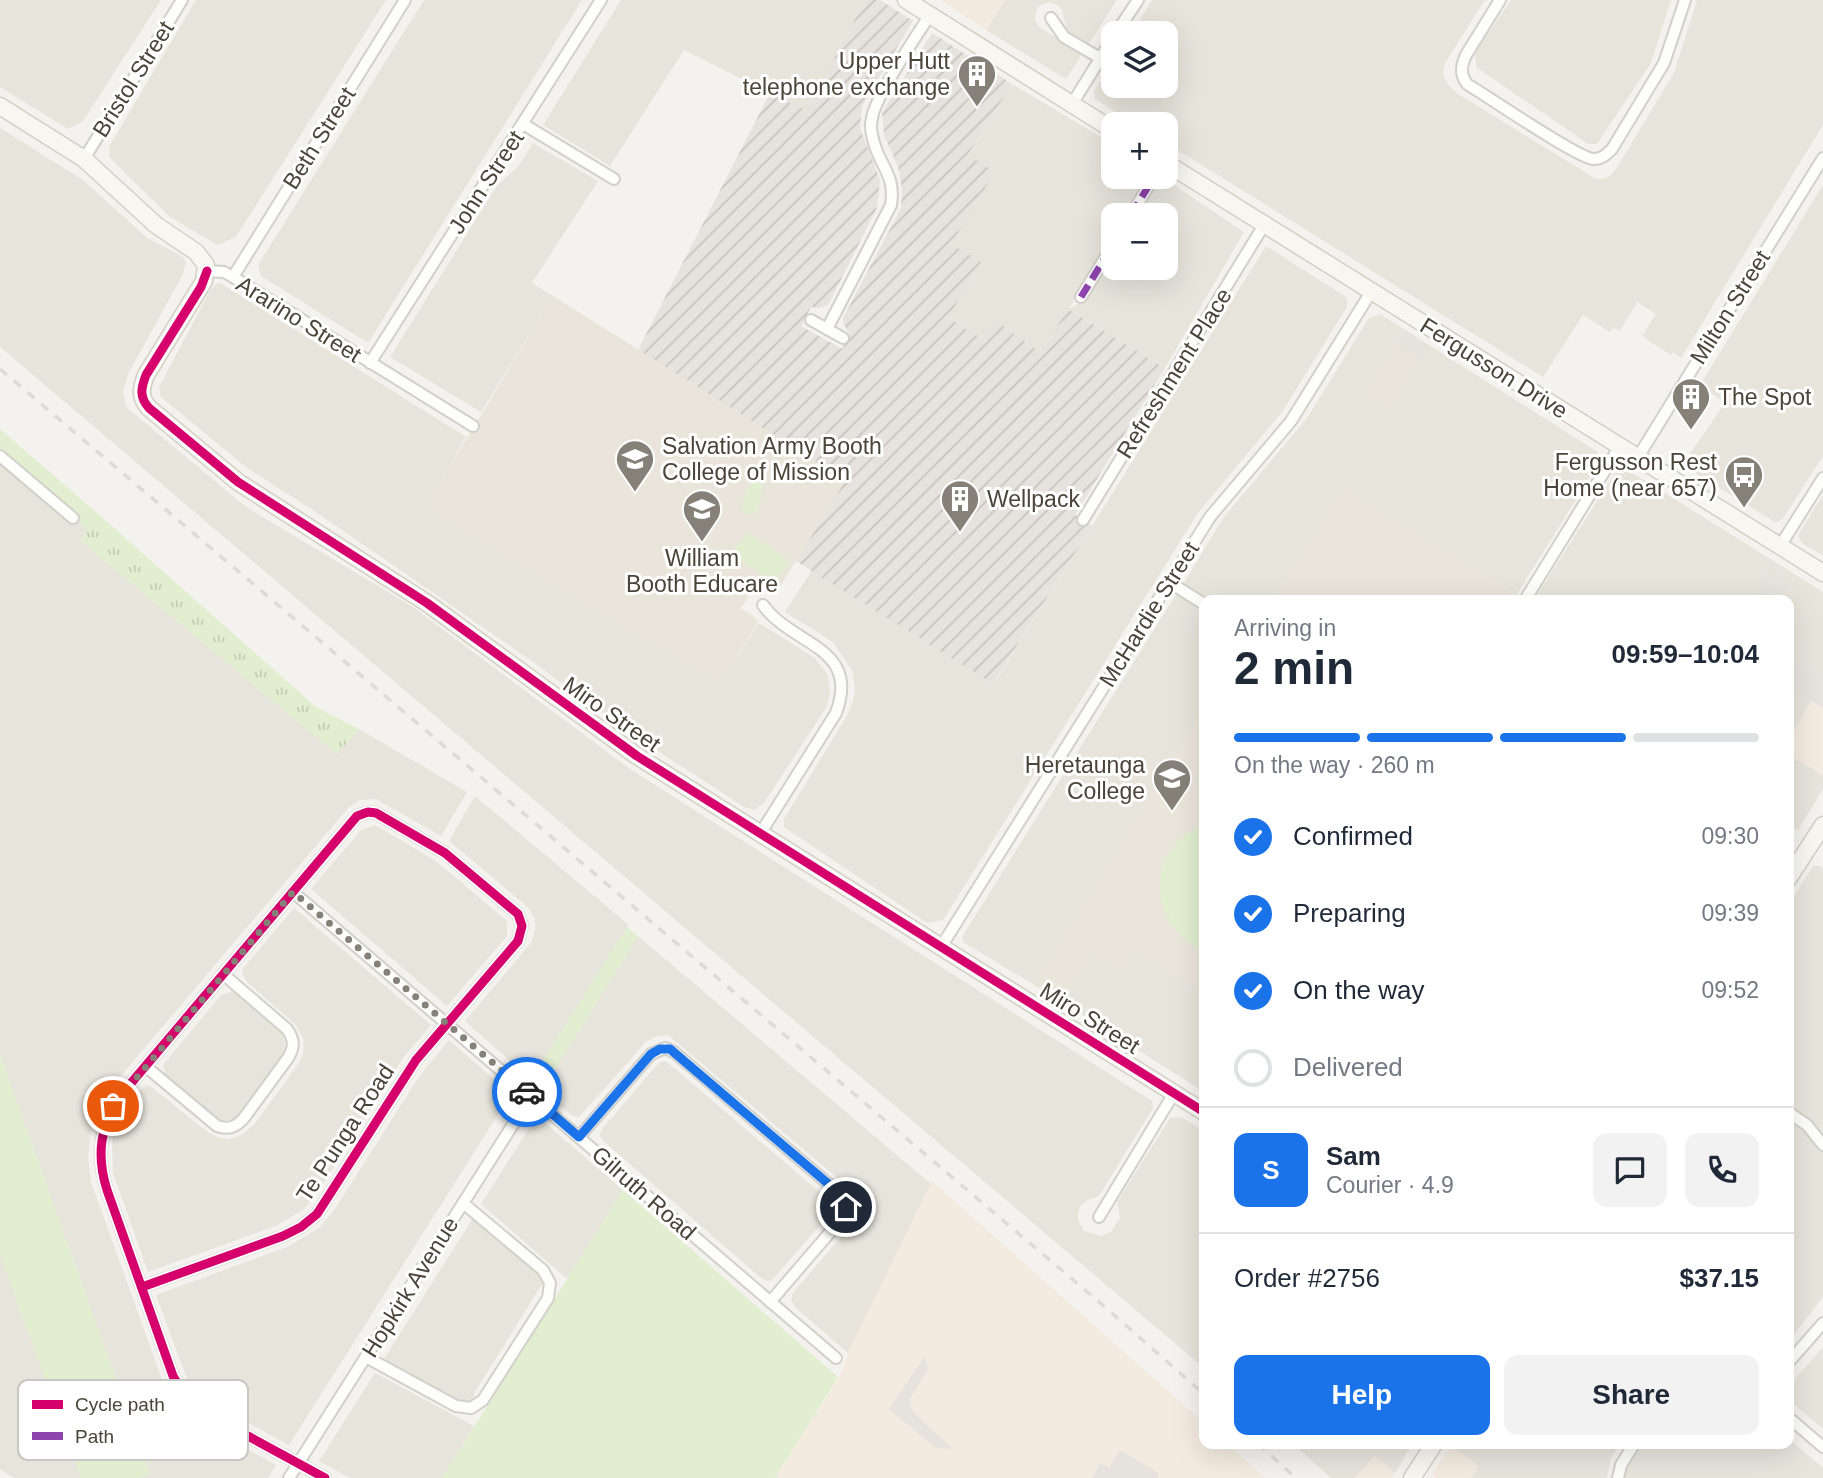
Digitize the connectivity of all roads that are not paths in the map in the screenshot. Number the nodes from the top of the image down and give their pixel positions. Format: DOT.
graph roads {
  1 [pos="182,0"];
  2 [pos="405,0"];
  3 [pos="601,0"];
  4 [pos="906,0"];
  5 [pos="1138,0"];
  6 [pos="1500,0"];
  7 [pos="1685,0"];
  8 [pos="930,15"];
  9 [pos="1051,18"];
  10 [pos="1124,21"];
  11 [pos="1100,58"];
  12 [pos="1072,104"];
  13 [pos="0,107"];
  14 [pos="1101,122"];
  15 [pos="523,124"];
  16 [pos="1823,158"];
  17 [pos="84,159"];
  18 [pos="1178,171"];
  19 [pos="614,179"];
  20 [pos="1264,225"];
  21 [pos="1101,264"];
  22 [pos="207,271"];
  23 [pos="233,277"];
  24 [pos="1371,292"];
  25 [pos="1081,297"];
  26 [pos="811,320"];
  27 [pos="827,329"];
  28 [pos="843,338"];
  29 [pos="370,363"];
  30 [pos="472,426"];
  31 [pos="1620,446"];
  32 [pos="0,456"];
  33 [pos="1638,457"];
  34 [pos="1823,478"];
  35 [pos="73,518"];
  36 [pos="1083,520"];
  37 [pos="1780,546"];
  38 [pos="1823,572"];
  39 [pos="1169,582"];
  40 [pos="1528,595"];
  41 [pos="1199,601"];
  42 [pos="763,605"];
  43 [pos="1823,825"];
  44 [pos="760,834"];
  45 [pos="1818,845"];
  46 [pos="1794,872"];
  47 [pos="293,892"];
  48 [pos="941,947"];
  49 [pos="223,974"];
  50 [pos="447,1024"];
  51 [pos="145,1066"];
  52 [pos="1174,1093"];
  53 [pos="531,1096"];
  54 [pos="1199,1109"];
  55 [pos="1794,1116"];
  56 [pos="579,1137"];
  57 [pos="1823,1145"];
  58 [pos="463,1203"];
  59 [pos="1098,1217"];
  60 [pos="142,1287"];
  61 [pos="770,1302"];
  62 [pos="1823,1323"];
  63 [pos="826,1349"];
  64 [pos="1794,1356"];
  65 [pos="366,1357"];
  66 [pos="836,1358"];
  67 [pos="818,1359"];
  68 [pos="175,1380"];
  69 [pos="1794,1422"];
  70 [pos="248,1437"];
  71 [pos="1823,1447"];
  72 [pos="1431,1449"];
  73 [pos="1631,1449"];
  74 [pos="298,1464"];
  75 [pos="289,1478"];
  76 [pos="325,1478"];
  77 [pos="1412,1478"];
  78 [pos="1618,1478"];
  1 -- 17 [label="street, Bristol Street"];
  2 -- 23 [label="street, Beth Street"];
  3 -- 15 [label="street, John Street"];
  4 -- 8 [label="street"];
  5 -- 10 [label="street"];
  6 -- 7 [label="street"];
  8 -- 12 [label="street"];
  8 -- 27 [label="street"];
  9 -- 11 [label="street"];
  11 -- 12 [label="street"];
  12 -- 14 [label="street"];
  13 -- 17 [label="street, Ararino Street"];
  15 -- 19 [label="street"];
  15 -- 29 [label="street, John Street"];
  16 -- 33 [label="street, Milton Street"];
  17 -- 22 [label="street, Ararino Street"];
  18 -- 20 [label="street, Fergusson Drive"];
  20 -- 24 [label="street, Fergusson Drive"];
  20 -- 36 [label="street, Refreshment Place"];
  21 -- 25 [label="street"];
  22 -- 23 [label="street, Ararino Street"];
  22 -- 44 [label="street, Miro Street"];
  23 -- 29 [label="street, Ararino Street"];
  24 -- 31 [label="street, Fergusson Drive"];
  24 -- 39 [label="street, McHardie Street"];
  26 -- 27 [label="street"];
  27 -- 28 [label="street"];
  29 -- 30 [label="street, Ararino Street"];
  31 -- 33 [label="street, Fergusson Drive"];
  31 -- 40 [label="street"];
  32 -- 35 [label="street"];
  33 -- 37 [label="street, Fergusson Drive"];
  34 -- 37 [label="street"];
  37 -- 38 [label="street, Fergusson Drive"];
  39 -- 41 [label="street"];
  39 -- 48 [label="street, McHardie Street"];
  42 -- 44 [label="street"];
  43 -- 45 [label="street"];
  44 -- 48 [label="street, Miro Street"];
  45 -- 46 [label="street"];
  47 -- 49 [label="street"];
  47 -- 50 [label="street, Gilruth Road"];
  47 -- 50 [label="street, Te Punga Road"];
  48 -- 52 [label="street, Miro Street"];
  49 -- 51 [label="street"];
  49 -- 51 [label="street"];
  50 -- 53 [label="street, Gilruth Road"];
  50 -- 60 [label="street, Te Punga Road"];
  51 -- 60 [label="street"];
  52 -- 54 [label="street, Miro Street"];
  52 -- 59 [label="street"];
  53 -- 56 [label="street, Gilruth Road"];
  53 -- 58 [label="street, Hopkirk Avenue"];
  55 -- 57 [label="street"];
  56 -- 61 [label="street, Gilruth Road"];
  56 -- 61 [label="street"];
  58 -- 65 [label="street, Hopkirk Avenue"];
  58 -- 65 [label="street"];
  60 -- 68 [label="street"];
  61 -- 63 [label="street, Gilruth Road"];
  62 -- 64 [label="street"];
  63 -- 66 [label="street, Gilruth Road"];
  63 -- 67 [label="street"];
  65 -- 74 [label="street, Hopkirk Avenue"];
  69 -- 71 [label="street"];
  70 -- 74 [label="street"];
  72 -- 77 [label="street"];
  73 -- 78 [label="street"];
  74 -- 75 [label="street, Hopkirk Avenue"];
  74 -- 76 [label="street"];
}
